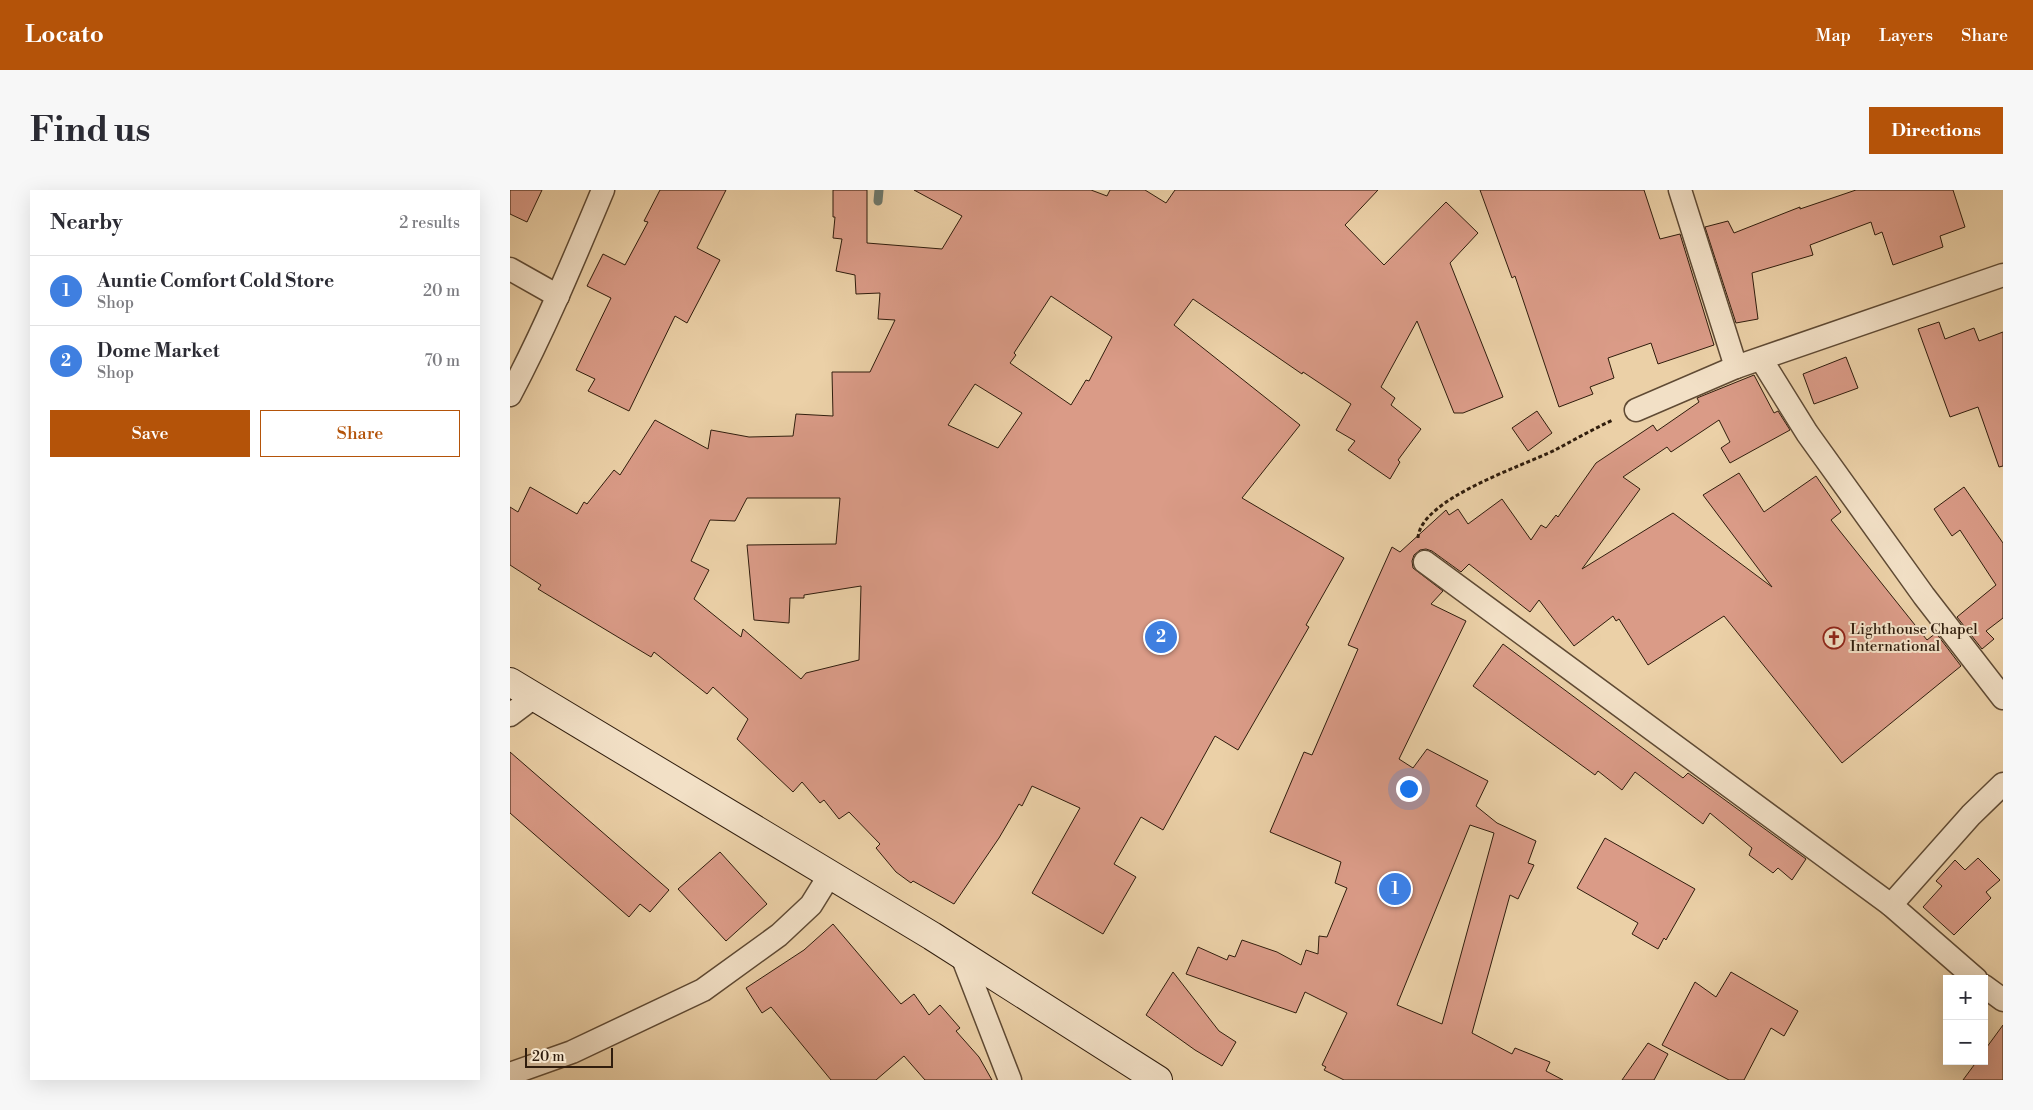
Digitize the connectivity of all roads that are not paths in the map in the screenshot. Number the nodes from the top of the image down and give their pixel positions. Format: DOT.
graph roads {
  1 [pos="603,190"];
  2 [pos="1680,190"];
  3 [pos="510,269"];
  4 [pos="2003,275"];
  5 [pos="558,296"];
  6 [pos="1761,359"];
  7 [pos="1736,367"];
  8 [pos="510,395"];
  9 [pos="1636,410"];
  10 [pos="1425,562"];
  11 [pos="510,682"];
  12 [pos="534,698"];
  13 [pos="2003,698"];
  14 [pos="510,715"];
  15 [pos="2003,784"];
  16 [pos="829,876"];
  17 [pos="1891,905"];
  18 [pos="962,956"];
  19 [pos="1971,975"];
  20 [pos="1988,989"];
  21 [pos="2003,1000"];
  22 [pos="510,1074"];
  23 [pos="1010,1080"];
  24 [pos="1158,1080"];
  1 -- 5 [label="street"];
  2 -- 7 [label="street"];
  3 -- 5 [label="street"];
  4 -- 6 [label="street"];
  5 -- 8 [label="street"];
  6 -- 7 [label="street"];
  6 -- 13 [label="street"];
  7 -- 9 [label="street"];
  10 -- 17 [label="street"];
  11 -- 12 [label="main road"];
  12 -- 14 [label="street"];
  12 -- 16 [label="main road"];
  15 -- 17 [label="street"];
  16 -- 18 [label="main road"];
  16 -- 22 [label="street"];
  17 -- 19 [label="street"];
  18 -- 23 [label="street"];
  18 -- 24 [label="main road"];
  20 -- 21 [label="street"];
}
